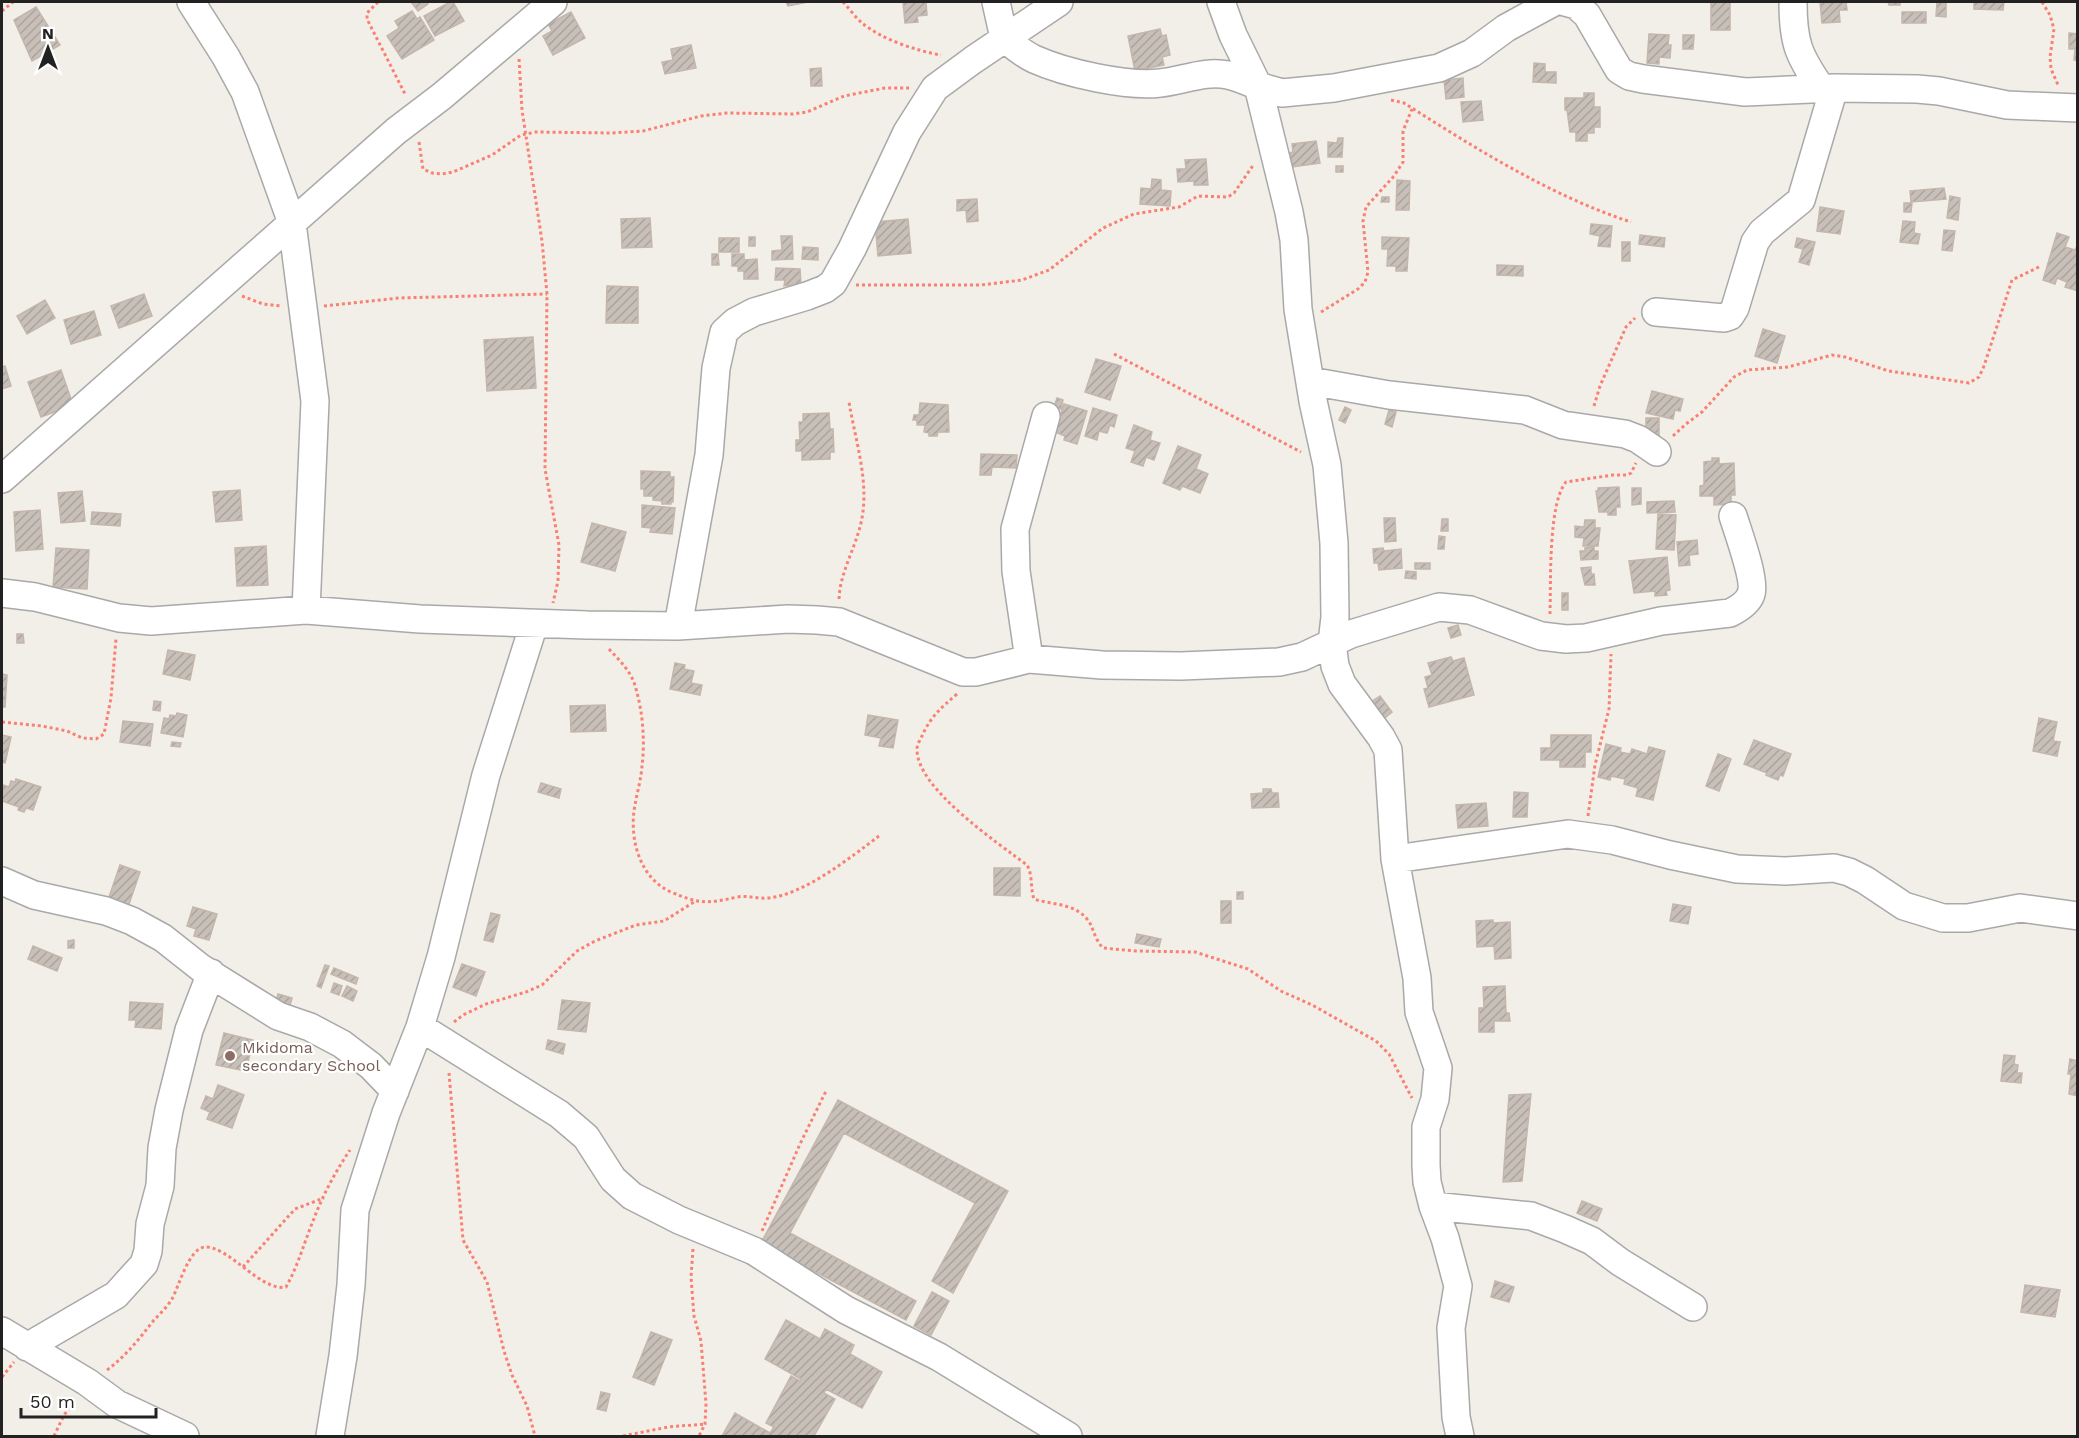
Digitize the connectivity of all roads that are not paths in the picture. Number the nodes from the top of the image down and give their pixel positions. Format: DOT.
graph roads {
  1 [pos="191,2"];
  2 [pos="553,2"];
  3 [pos="996,2"];
  4 [pos="1059,2"];
  5 [pos="1221,2"];
  6 [pos="1554,2"];
  7 [pos="1565,2"];
  8 [pos="1793,2"];
  9 [pos="1233,35"];
  10 [pos="1004,38"];
  11 [pos="1211,74"];
  12 [pos="1258,86"];
  13 [pos="1827,88"];
  14 [pos="2073,108"];
  15 [pos="292,223"];
  16 [pos="1656,312"];
  17 [pos="1310,381"];
  18 [pos="1046,416"];
  19 [pos="1657,452"];
  20 [pos="2,479"];
  21 [pos="1733,516"];
  22 [pos="2,593"];
  23 [pos="306,610"];
  24 [pos="542,624"];
  25 [pos="678,626"];
  26 [pos="1332,643"];
  27 [pos="1029,659"];
  28 [pos="1395,859"];
  29 [pos="2,881"];
  30 [pos="2078,916"];
  31 [pos="210,974"];
  32 [pos="434,1036"];
  33 [pos="395,1091"];
  34 [pos="1433,1206"];
  35 [pos="1693,1307"];
  36 [pos="2,1332"];
  37 [pos="27,1347"];
  38 [pos="185,1437"];
  39 [pos="330,1437"];
  40 [pos="1068,1437"];
  41 [pos="1460,1437"];
  1 -- 15 [label="street"];
  2 -- 15 [label="street"];
  3 -- 10 [label="street"];
  4 -- 10 [label="street"];
  5 -- 9 [label="street"];
  6 -- 12 [label="street"];
  7 -- 13 [label="street"];
  8 -- 13 [label="street"];
  9 -- 11 [label="street"];
  9 -- 12 [label="street"];
  10 -- 11 [label="street"];
  10 -- 25 [label="street"];
  11 -- 12 [label="street"];
  12 -- 17 [label="street"];
  13 -- 14 [label="street"];
  13 -- 16 [label="street"];
  15 -- 20 [label="street"];
  15 -- 23 [label="street"];
  17 -- 19 [label="street"];
  17 -- 26 [label="street"];
  18 -- 27 [label="street"];
  21 -- 26 [label="street"];
  22 -- 23 [label="street"];
  23 -- 24 [label="street"];
  24 -- 25 [label="street"];
  24 -- 32 [label="street"];
  25 -- 27 [label="street"];
  26 -- 27 [label="street"];
  26 -- 28 [label="street"];
  28 -- 30 [label="street"];
  28 -- 34 [label="street"];
  29 -- 31 [label="street"];
  31 -- 33 [label="street"];
  31 -- 37 [label="street"];
  32 -- 33 [label="street"];
  32 -- 40 [label="street"];
  33 -- 39 [label="street"];
  34 -- 35 [label="street"];
  34 -- 41 [label="street"];
  36 -- 37 [label="street"];
  37 -- 38 [label="street"];
}
